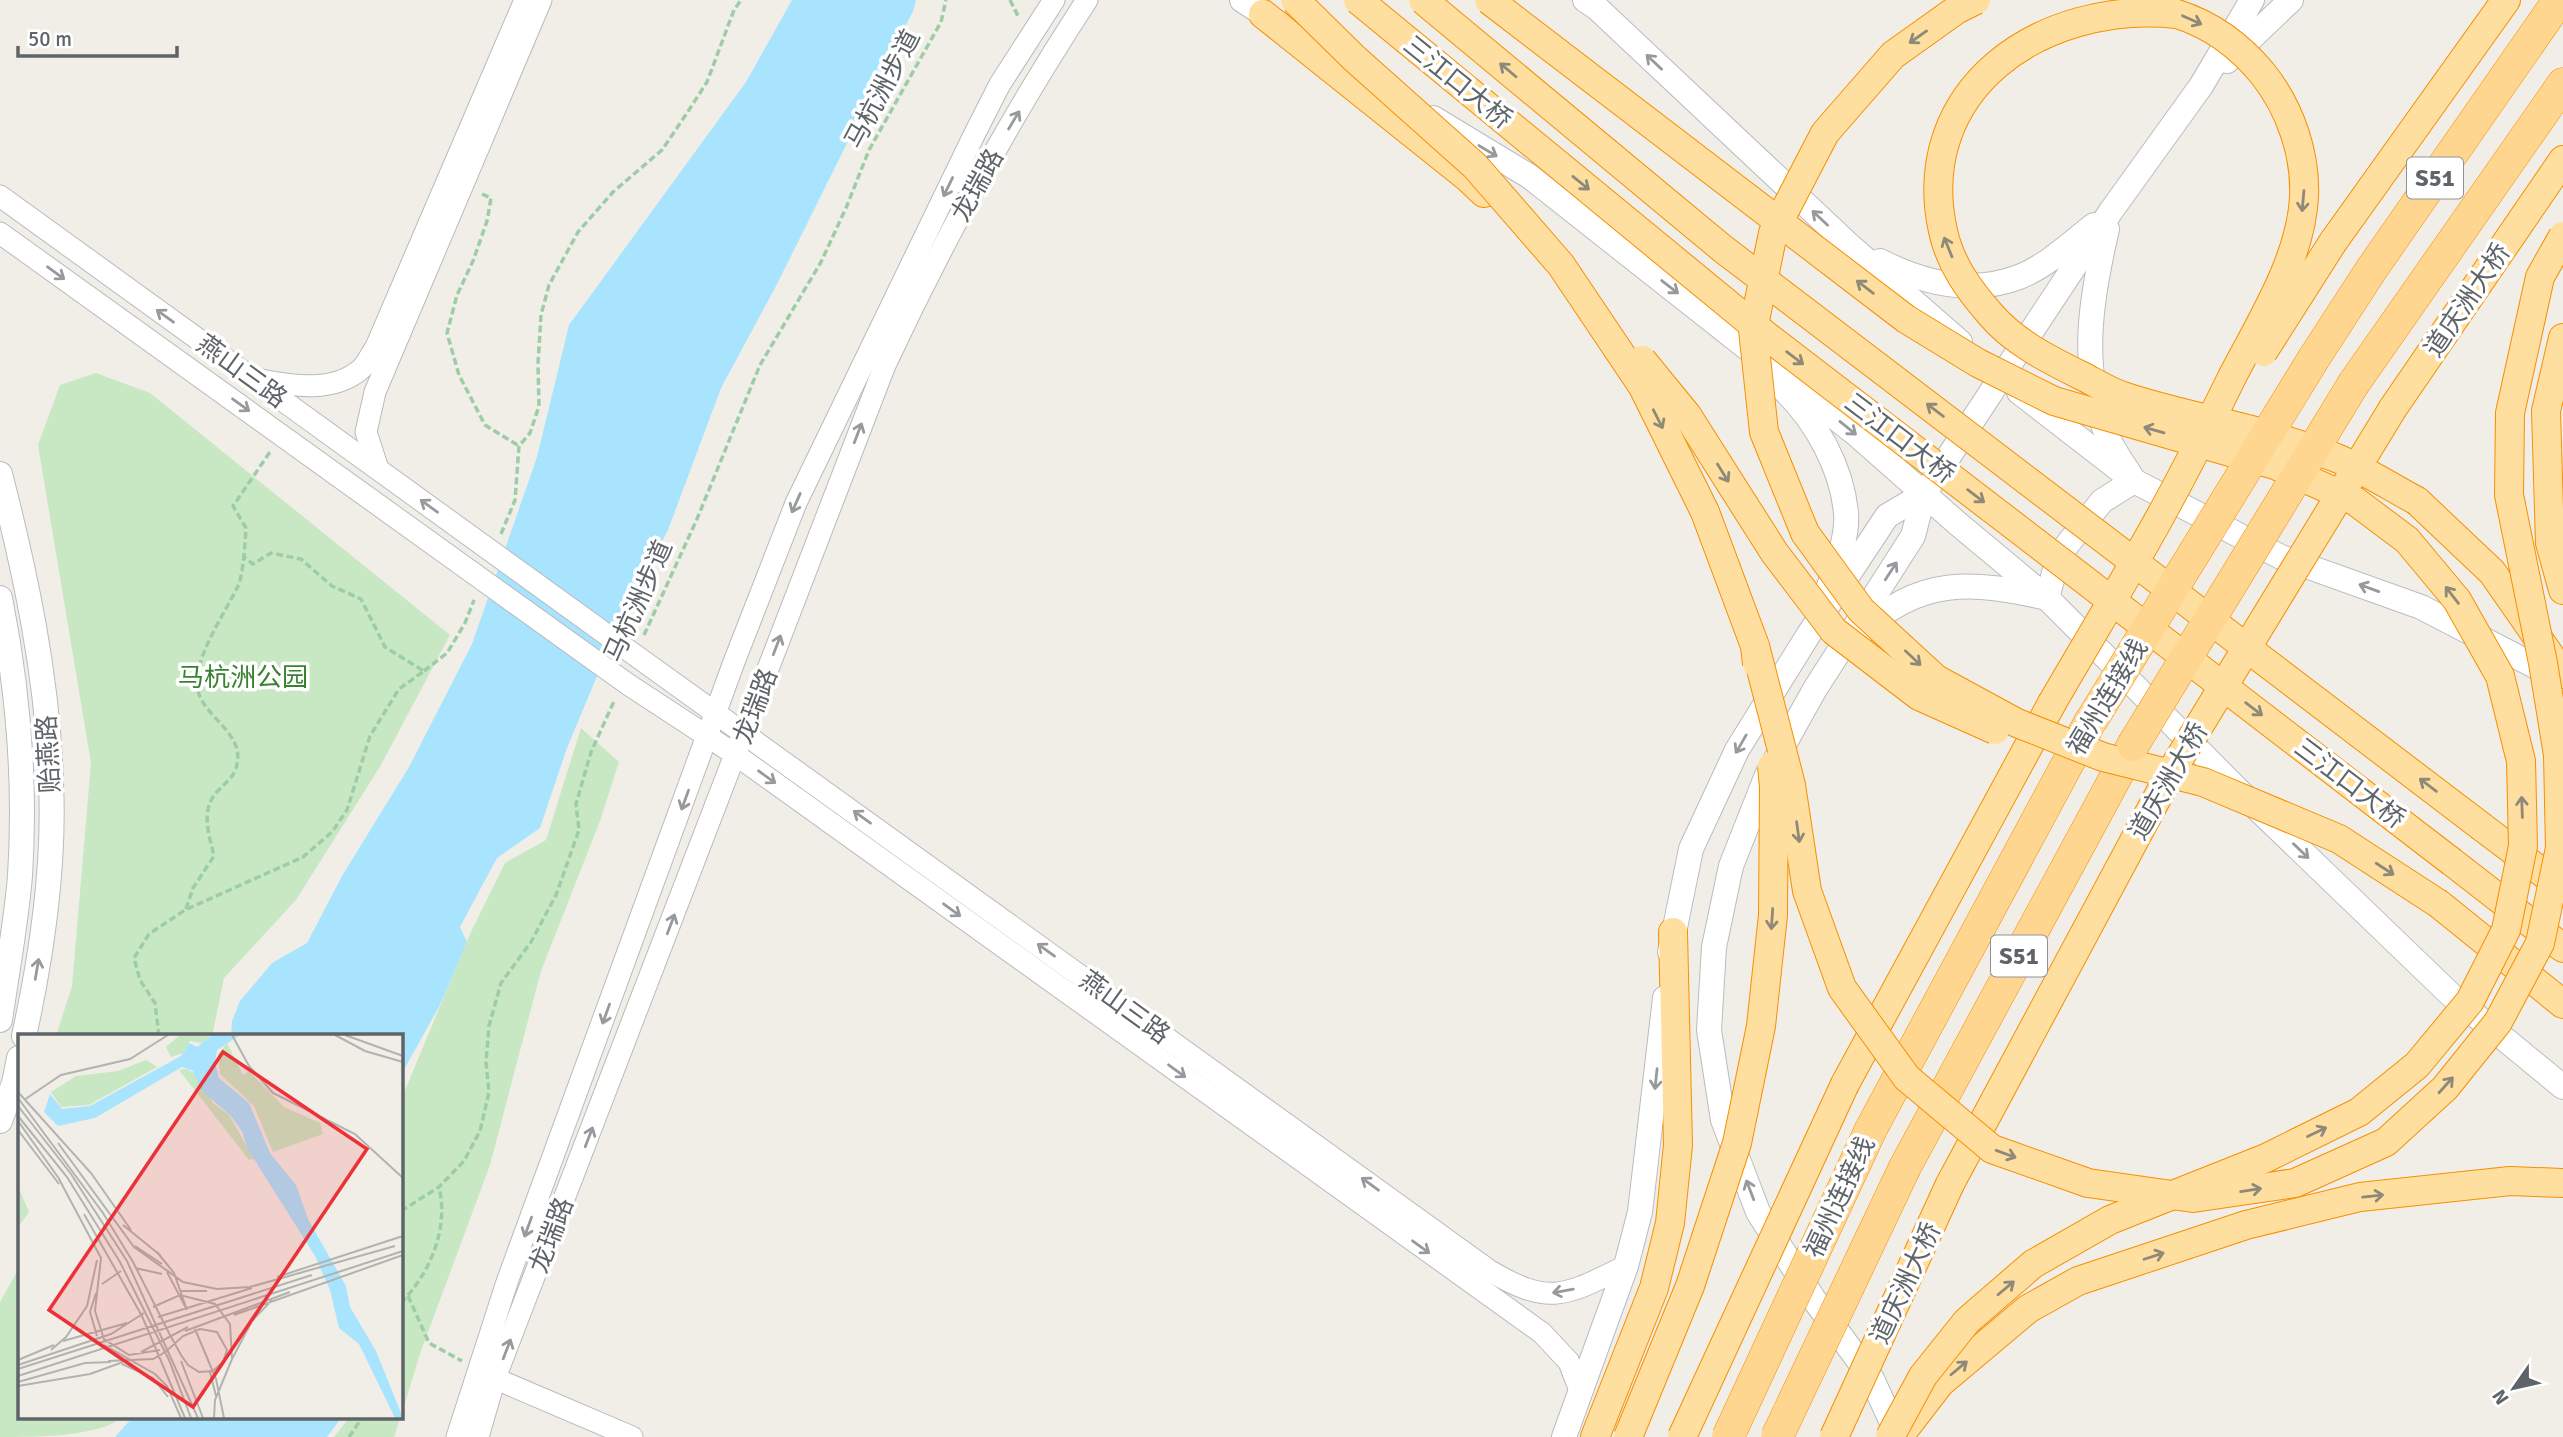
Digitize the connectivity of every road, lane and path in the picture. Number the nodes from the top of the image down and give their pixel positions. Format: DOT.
graph roads {
  1 [pos="525,0"];
  2 [pos="541,0"];
  3 [pos="741,0"];
  4 [pos="946,0"];
  5 [pos="1054,0"];
  6 [pos="1087,0"];
  7 [pos="1295,0"];
  8 [pos="1358,0"];
  9 [pos="1423,0"];
  10 [pos="1489,0"];
  11 [pos="1585,0"];
  12 [pos="1976,0"];
  13 [pos="2252,0"];
  14 [pos="2291,0"];
  15 [pos="2506,0"];
  16 [pos="2559,0"];
  17 [pos="1253,7"];
  18 [pos="2563,84"];
  19 [pos="2201,86"];
  20 [pos="2563,160"];
  21 [pos="463,186"];
  22 [pos="0,196"];
  23 [pos="2111,211"];
  24 [pos="0,233"];
  25 [pos="2563,236"];
  26 [pos="1849,245"];
  27 [pos="1721,328"];
  28 [pos="2563,338"];
  29 [pos="251,378"];
  30 [pos="2002,379"];
  31 [pos="282,434"];
  32 [pos="519,446"];
  33 [pos="378,469"];
  34 [pos="0,474"];
  35 [pos="2134,481"];
  36 [pos="1924,494"];
  37 [pos="2166,506"];
  38 [pos="492,542"];
  39 [pos="244,556"];
  40 [pos="2563,590"];
  41 [pos="0,598"];
  42 [pos="475,598"];
  43 [pos="2047,598"];
  44 [pos="1807,637"];
  45 [pos="1755,646"];
  46 [pos="639,651"];
  47 [pos="1832,663"];
  48 [pos="424,671"];
  49 [pos="1785,671"];
  50 [pos="2563,674"];
  51 [pos="2563,680"];
  52 [pos="623,688"];
  53 [pos="1815,689"];
  54 [pos="717,712"];
  55 [pos="745,732"];
  56 [pos="708,736"];
  57 [pos="736,755"];
  58 [pos="2103,757"];
  59 [pos="2563,888"];
  60 [pos="185,910"];
  61 [pos="1673,932"];
  62 [pos="2563,948"];
  63 [pos="2563,1004"];
  64 [pos="0,1020"];
  65 [pos="24,1034"];
  66 [pos="159,1034"];
  67 [pos="18,1064"];
  68 [pos="2563,1087"];
  69 [pos="0,1121"];
  70 [pos="2563,1183"];
  71 [pos="439,1187"];
  72 [pos="402,1210"];
  73 [pos="1626,1266"];
  74 [pos="408,1296"];
  75 [pos="402,1302"];
  76 [pos="486,1374"];
  77 [pos="1581,1393"];
  78 [pos="361,1420"];
  79 [pos="349,1437"];
  80 [pos="457,1437"];
  81 [pos="478,1437"];
  82 [pos="632,1437"];
  83 [pos="1564,1437"];
  84 [pos="1595,1437"];
  85 [pos="1628,1437"];
  86 [pos="1682,1437"];
  87 [pos="1728,1437"];
  88 [pos="1777,1437"];
  89 [pos="1834,1437"];
  90 [pos="1894,1437"];
  1 -- 29 [label="street"];
  2 -- 21 [label="street"];
  3 -- 32 [label="path"];
  4 -- 46 [label="path, 马杭洲步道"];
  5 -- 54 [label="street, 龙瑞路, one-way"];
  55 -- 6 [label="street, 龙瑞路, one-way"];
  7 -- 45 [label="highway, one-way, bridge"];
  8 -- 62 [label="highway, 三江口大桥, one-way, bridge"];
  59 -- 9 [label="highway, 三江口大桥, one-way, bridge"];
  90 -- 10 [label="highway, one-way, bridge"];
  26 -- 11 [label="main road, one-way"];
  12 -- 58 [label="highway, one-way, bridge"];
  13 -- 19 [label="main road"];
  14 -- 19 [label="main road"];
  15 -- 37 [label="highway, bridge"];
  16 -- 87 [label="highway, 福州连接线 / S51, bridge"];
  17 -- 27 [label="main road, one-way"];
  17 -- 58 [label="highway, one-way, bridge"];
  18 -- 88 [label="highway, 福州连接线 / S51, bridge"];
  19 -- 23 [label="main road"];
  20 -- 89 [label="highway, 道庆洲大桥, bridge"];
  21 -- 32 [label="path"];
  21 -- 33 [label="street"];
  29 -- 22 [label="street, 燕山三路, one-way"];
  23 -- 26 [label="main road"];
  23 -- 30 [label="main road"];
  23 -- 35 [label="main road"];
  24 -- 31 [label="street, 燕山三路, one-way"];
  45 -- 25 [label="highway, one-way, bridge"];
  26 -- 30 [label="main road"];
  27 -- 36 [label="main road, one-way"];
  27 -- 44 [label="main road"];
  28 -- 40 [label="highway"];
  29 -- 33 [label="street, 燕山三路"];
  30 -- 35 [label="main road"];
  30 -- 36 [label="main road"];
  31 -- 39 [label="path"];
  31 -- 52 [label="street, 燕山三路, bridge"];
  32 -- 38 [label="path"];
  38 -- 33 [label="street, 燕山三路, one-way"];
  65 -- 34 [label="main road, 贻燕路, one-way"];
  35 -- 43 [label="main road"];
  51 -- 35 [label="main road, one-way"];
  36 -- 43 [label="main road"];
  36 -- 44 [label="main road"];
  47 -- 36 [label="main road, one-way"];
  50 -- 37 [label="highway, one-way, bridge"];
  37 -- 86 [label="highway, bridge"];
  38 -- 46 [label="street, 燕山三路, bridge"];
  39 -- 48 [label="path"];
  39 -- 60 [label="path"];
  41 -- 64 [label="main road, 贻燕路"];
  42 -- 48 [label="path"];
  43 -- 47 [label="main road"];
  43 -- 68 [label="main road, one-way"];
  44 -- 49 [label="main road"];
  45 -- 85 [label="highway, one-way, bridge"];
  46 -- 54 [label="street, 燕山三路"];
  47 -- 53 [label="main road"];
  48 -- 60 [label="path"];
  49 -- 53 [label="main road"];
  49 -- 61 [label="main road, one-way"];
  52 -- 56 [label="street, 燕山三路"];
  52 -- 71 [label="path, 马杭洲步道"];
  90 -- 53 [label="main road, one-way"];
  54 -- 55 [label="street, 燕山三路"];
  54 -- 56 [label="street, 龙瑞路"];
  55 -- 57 [label="street, 龙瑞路"];
  73 -- 55 [label="street, 燕山三路, one-way"];
  56 -- 57 [label="street, 燕山三路"];
  56 -- 76 [label="street, 龙瑞路, one-way"];
  76 -- 57 [label="street, 龙瑞路, one-way"];
  57 -- 77 [label="street, 燕山三路, one-way"];
  58 -- 63 [label="highway, one-way, bridge"];
  60 -- 66 [label="path"];
  61 -- 73 [label="main road, one-way"];
  61 -- 84 [label="highway"];
  67 -- 69 [label="main road"];
  90 -- 70 [label="highway, one-way"];
  71 -- 72 [label="path, 马杭洲步道"];
  71 -- 74 [label="path"];
  73 -- 77 [label="main road"];
  74 -- 75 [label="path"];
  74 -- 76 [label="path"];
  76 -- 80 [label="street, 龙瑞路"];
  76 -- 81 [label="street, 龙瑞路"];
  76 -- 82 [label="street"];
  77 -- 83 [label="main road"];
  78 -- 79 [label="path"];
}
